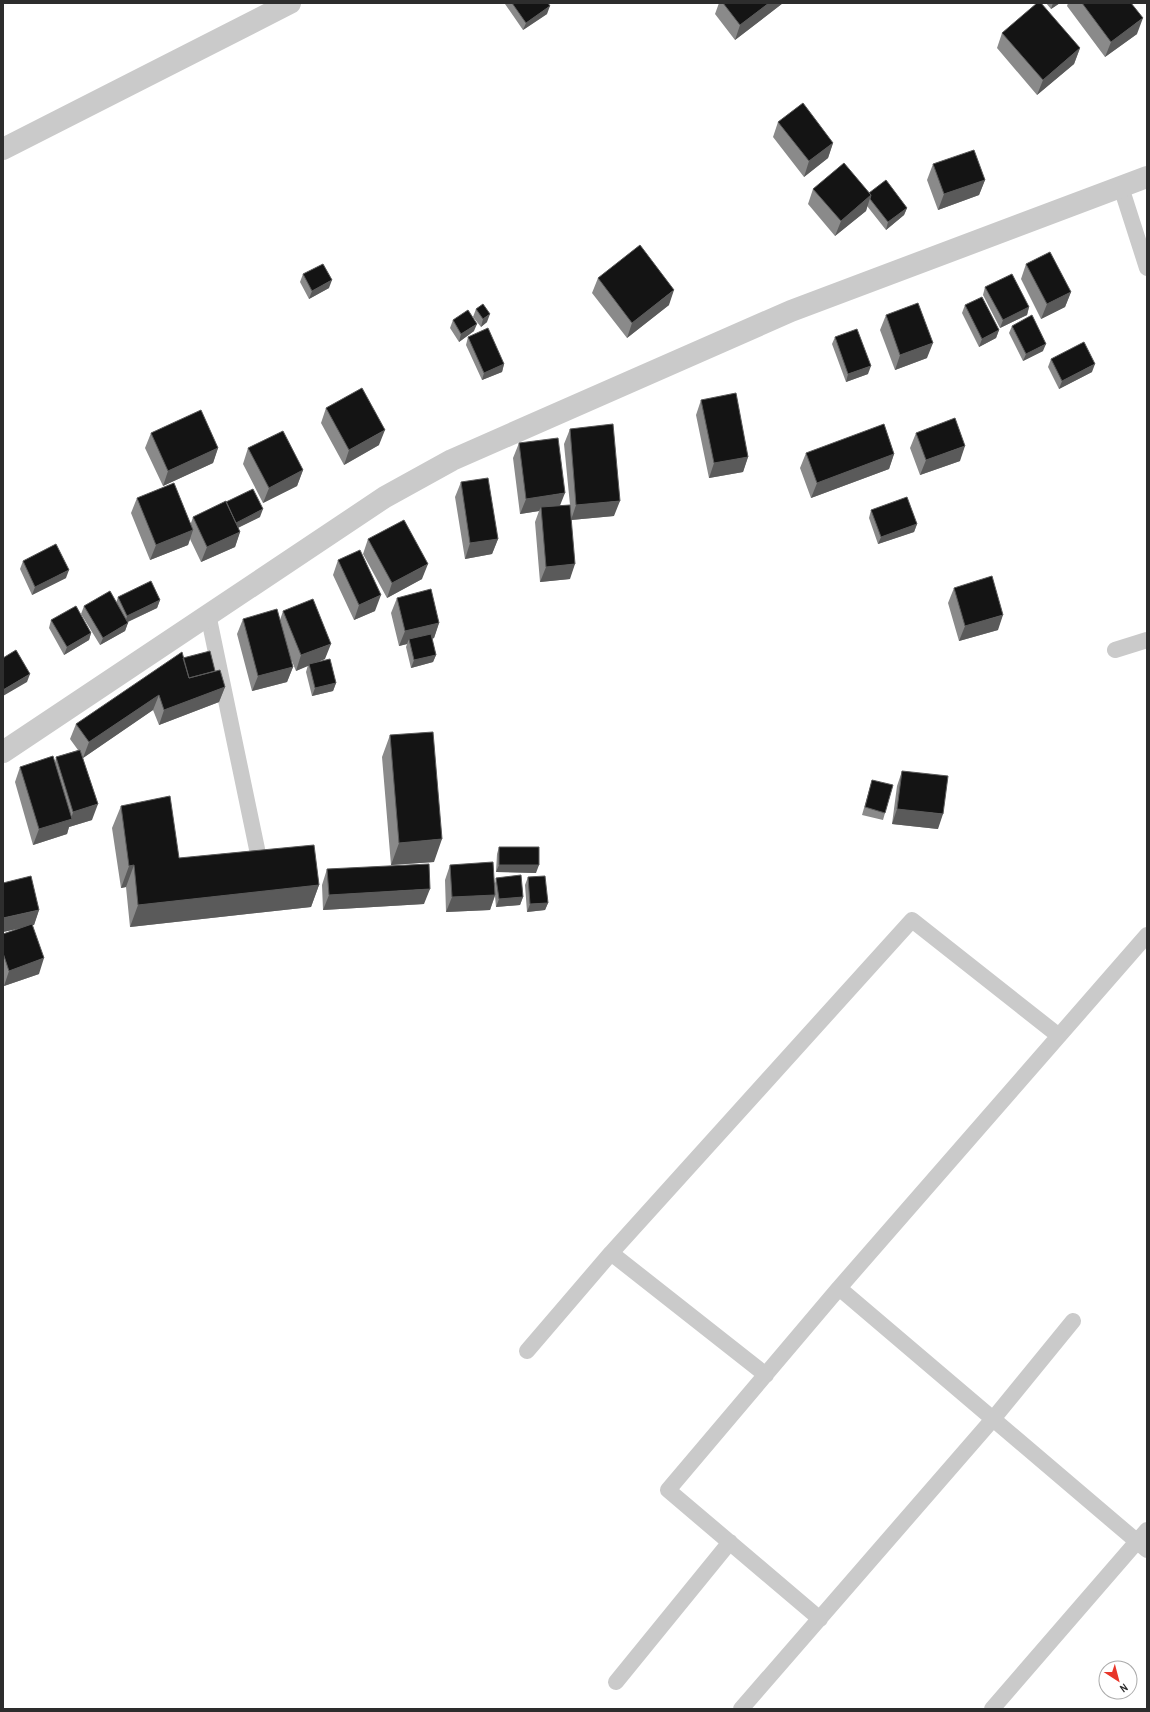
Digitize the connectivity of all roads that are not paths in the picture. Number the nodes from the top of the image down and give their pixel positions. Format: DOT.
graph roads {
  1 [pos="290,3"];
  2 [pos="3,150"];
  3 [pos="1147,177"];
  4 [pos="1120,187"];
  5 [pos="1147,268"];
  6 [pos="208,614"];
  7 [pos="1147,640"];
  8 [pos="1115,650"];
  9 [pos="3,752"];
  10 [pos="257,849"];
  11 [pos="1147,935"];
  12 [pos="1060,1036"];
  13 [pos="611,1252"];
  14 [pos="839,1288"];
  15 [pos="1073,1321"];
  16 [pos="528,1351"];
  17 [pos="766,1375"];
  18 [pos="993,1419"];
  19 [pos="1144,1541"];
  20 [pos="730,1542"];
  21 [pos="820,1619"];
  22 [pos="616,1682"];
  23 [pos="741,1709"];
  24 [pos="992,1709"];
  1 -- 2 [label="street"];
  3 -- 4 [label="street"];
  4 -- 5 [label="lane"];
  4 -- 6 [label="street"];
  6 -- 9 [label="street"];
  6 -- 10 [label="lane"];
  7 -- 8 [label="lane"];
  11 -- 12 [label="lane"];
  12 -- 13 [label="lane"];
  12 -- 14 [label="lane"];
  13 -- 16 [label="lane"];
  13 -- 17 [label="lane"];
  14 -- 17 [label="lane"];
  14 -- 18 [label="lane"];
  15 -- 18 [label="lane"];
  17 -- 20 [label="lane"];
  18 -- 19 [label="lane"];
  18 -- 21 [label="lane"];
  19 -- 24 [label="lane"];
  20 -- 21 [label="lane"];
  20 -- 22 [label="lane"];
  21 -- 23 [label="lane"];
}
